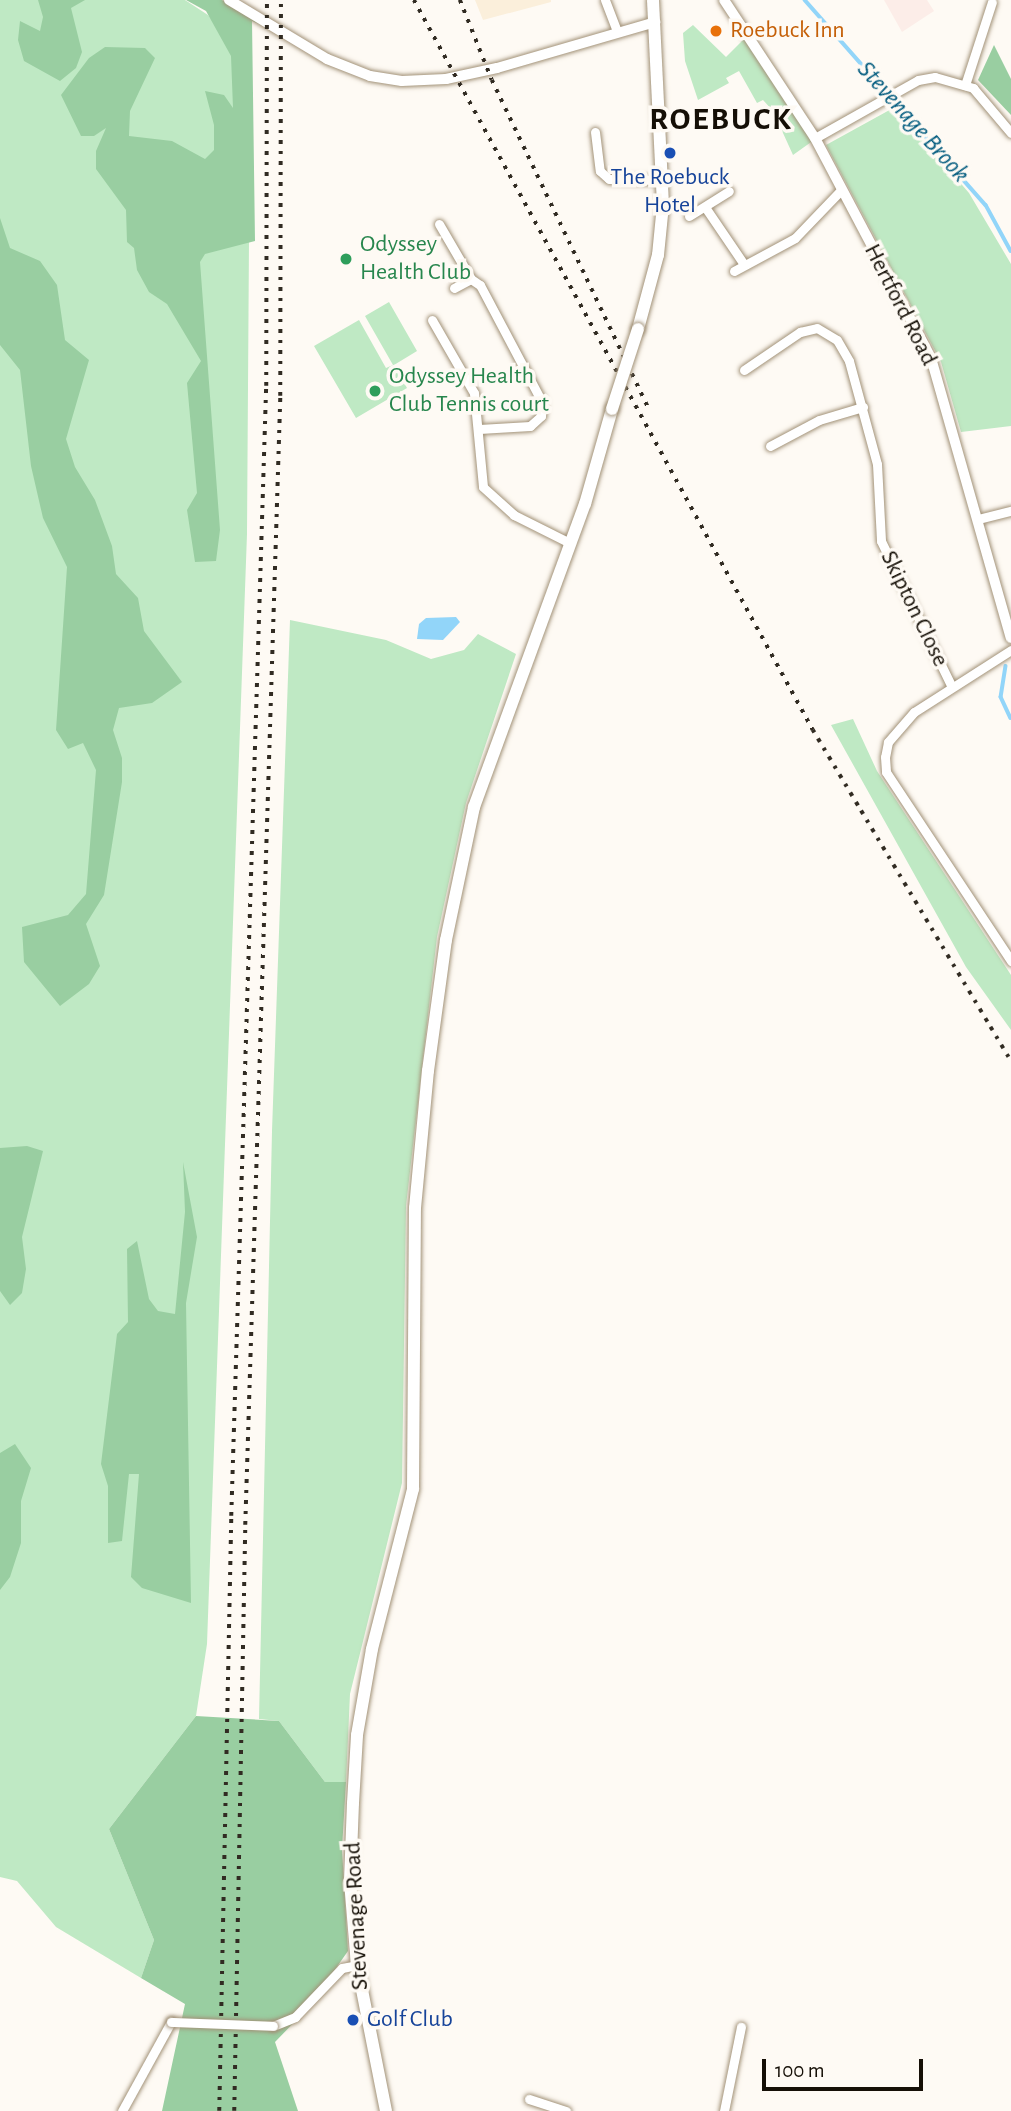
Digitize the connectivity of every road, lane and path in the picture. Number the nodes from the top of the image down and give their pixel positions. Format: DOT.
graph roads {
  1 [pos="229,0"];
  2 [pos="605,0"];
  3 [pos="653,0"];
  4 [pos="724,0"];
  5 [pos="992,2"];
  6 [pos="655,22"];
  7 [pos="617,32"];
  8 [pos="965,85"];
  9 [pos="595,132"];
  10 [pos="1011,133"];
  11 [pos="815,138"];
  12 [pos="663,180"];
  13 [pos="729,191"];
  14 [pos="840,191"];
  15 [pos="705,207"];
  16 [pos="689,216"];
  17 [pos="439,224"];
  18 [pos="743,264"];
  19 [pos="734,271"];
  20 [pos="471,279"];
  21 [pos="454,288"];
  22 [pos="432,320"];
  23 [pos="744,370"];
  24 [pos="863,407"];
  25 [pos="479,429"];
  26 [pos="770,446"];
  27 [pos="1011,511"];
  28 [pos="978,519"];
  29 [pos="570,543"];
  30 [pos="1011,638"];
  31 [pos="1011,650"];
  32 [pos="951,685"];
  33 [pos="1011,961"];
  34 [pos="356,1965"];
  35 [pos="741,2027"];
  36 [pos="529,2099"];
  37 [pos="122,2111"];
  38 [pos="386,2111"];
  39 [pos="566,2111"];
  40 [pos="723,2111"];
  1 -- 7 [label="street"];
  2 -- 7 [label="street"];
  3 -- 6 [label="main road, Stevenage Road"];
  4 -- 11 [label="street, Hertford Road"];
  5 -- 8 [label="street"];
  6 -- 7 [label="street"];
  6 -- 12 [label="main road, Stevenage Road"];
  8 -- 10 [label="street"];
  8 -- 11 [label="street"];
  9 -- 12 [label="street"];
  11 -- 14 [label="street, Hertford Road"];
  12 -- 29 [label="main road, Stevenage Road, bridge"];
  13 -- 15 [label="street"];
  14 -- 18 [label="street"];
  14 -- 28 [label="street, Hertford Road"];
  15 -- 16 [label="street"];
  15 -- 18 [label="street"];
  17 -- 20 [label="street"];
  18 -- 19 [label="street"];
  20 -- 21 [label="street"];
  20 -- 25 [label="street"];
  22 -- 25 [label="street"];
  23 -- 24 [label="street, Skipton Close"];
  24 -- 26 [label="street"];
  24 -- 32 [label="street, Skipton Close"];
  25 -- 29 [label="street"];
  27 -- 28 [label="street"];
  28 -- 30 [label="street, Hertford Road"];
  29 -- 34 [label="main road, Stevenage Road"];
  31 -- 32 [label="street"];
  32 -- 33 [label="street"];
  34 -- 37 [label="street, bridge"];
  34 -- 38 [label="main road, Stevenage Road"];
  35 -- 40 [label="street"];
  36 -- 39 [label="street"];
}
